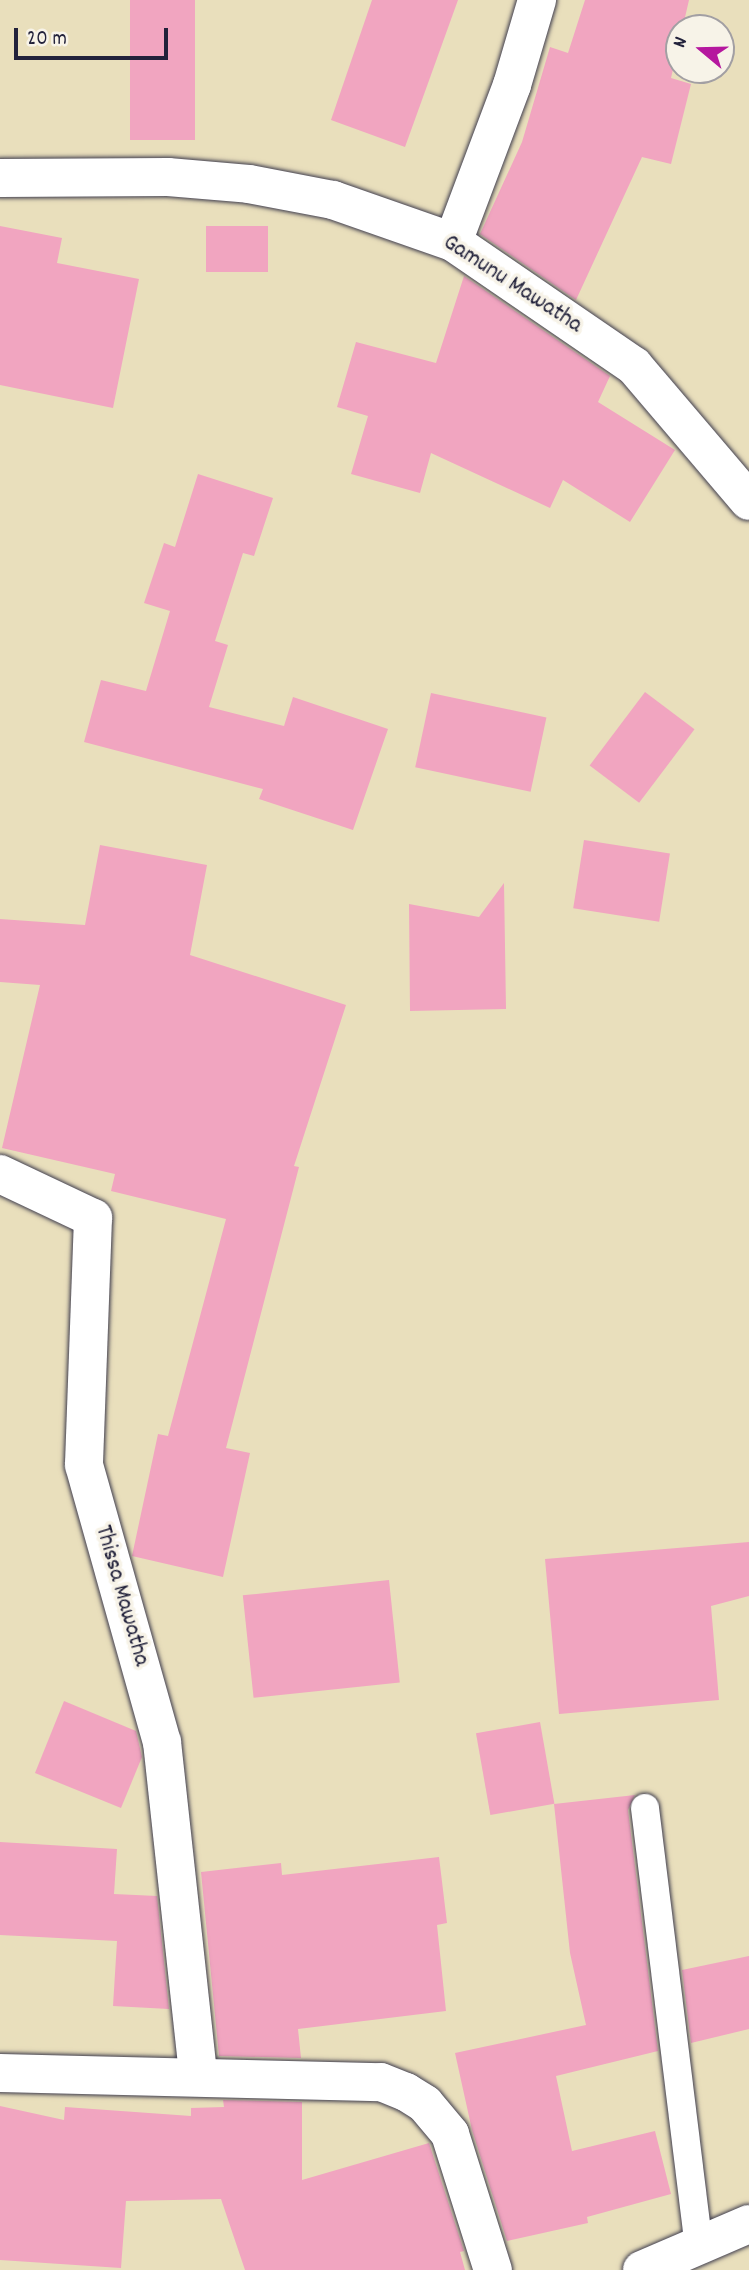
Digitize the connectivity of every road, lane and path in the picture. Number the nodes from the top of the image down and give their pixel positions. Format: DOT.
graph roads {
  1 [pos="537,0"];
  2 [pos="0,178"];
  3 [pos="453,242"];
  4 [pos="749,502"];
  5 [pos="0,1174"];
  6 [pos="645,1808"];
  7 [pos="0,2073"];
  8 [pos="198,2076"];
  9 [pos="749,2224"];
  10 [pos="699,2247"];
  11 [pos="493,2270"];
  12 [pos="642,2270"];
  1 -- 3 [label="main road"];
  2 -- 3 [label="main road, Gamunu Mawatha"];
  3 -- 4 [label="main road, Gamunu Mawatha"];
  5 -- 8 [label="main road, Thissa Mawatha"];
  6 -- 10 [label="lane"];
  7 -- 8 [label="main road"];
  8 -- 11 [label="main road"];
  9 -- 10 [label="main road"];
  10 -- 12 [label="main road"];
}
